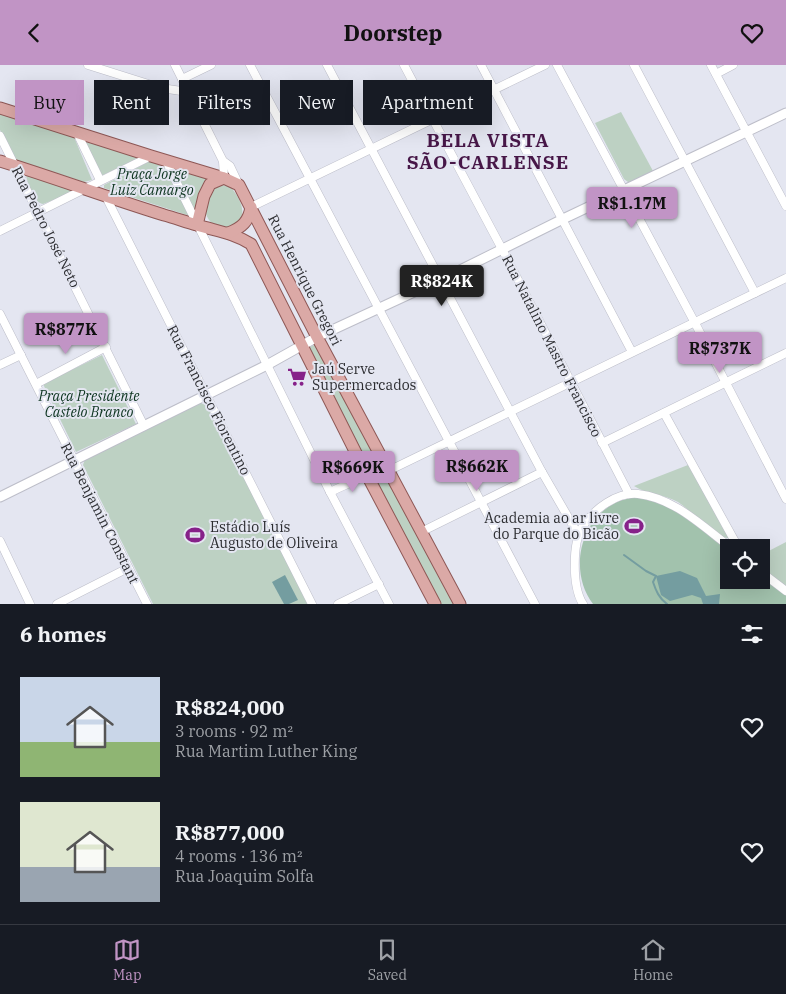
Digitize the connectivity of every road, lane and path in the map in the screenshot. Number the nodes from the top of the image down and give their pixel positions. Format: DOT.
graph roads {
  1 [pos="88,65"];
  2 [pos="174,65"];
  3 [pos="211,65"];
  4 [pos="250,65"];
  5 [pos="327,65"];
  6 [pos="404,65"];
  7 [pos="481,65"];
  8 [pos="545,65"];
  9 [pos="557,65"];
  10 [pos="634,65"];
  11 [pos="711,65"];
  12 [pos="733,65"];
  13 [pos="716,74"];
  14 [pos="182,79"];
  15 [pos="412,80"];
  16 [pos="495,90"];
  17 [pos="179,91"];
  18 [pos="492,91"];
  19 [pos="0,108"];
  20 [pos="786,113"];
  21 [pos="205,125"];
  22 [pos="421,125"];
  23 [pos="436,125"];
  24 [pos="747,132"];
  25 [pos="77,133"];
  26 [pos="0,136"];
  27 [pos="371,150"];
  28 [pos="151,156"];
  29 [pos="0,161"];
  30 [pos="166,161"];
  31 [pos="223,161"];
  32 [pos="684,161"];
  33 [pos="15,165"];
  34 [pos="224,177"];
  35 [pos="310,179"];
  36 [pos="100,180"];
  37 [pos="239,185"];
  38 [pos="85,188"];
  39 [pos="623,191"];
  40 [pos="106,197"];
  41 [pos="786,206"];
  42 [pos="251,207"];
  43 [pos="38,212"];
  44 [pos="563,219"];
  45 [pos="197,225"];
  46 [pos="0,231"];
  47 [pos="228,233"];
  48 [pos="502,249"];
  49 [pos="786,278"];
  50 [pos="440,280"];
  51 [pos="755,293"];
  52 [pos="379,309"];
  53 [pos="0,314"];
  54 [pos="695,323"];
  55 [pos="318,337"];
  56 [pos="106,347"];
  57 [pos="302,347"];
  58 [pos="632,352"];
  59 [pos="786,353"];
  60 [pos="20,355"];
  61 [pos="0,365"];
  62 [pos="267,365"];
  63 [pos="571,382"];
  64 [pos="726,383"];
  65 [pos="36,384"];
  66 [pos="207,395"];
  67 [pos="510,412"];
  68 [pos="664,413"];
  69 [pos="144,426"];
  70 [pos="448,442"];
  71 [pos="602,443"];
  72 [pos="73,461"];
  73 [pos="388,471"];
  74 [pos="542,472"];
  75 [pos="367,475"];
  76 [pos="330,492"];
  77 [pos="629,494"];
  78 [pos="0,497"];
  79 [pos="786,499"];
  80 [pos="481,502"];
  81 [pos="421,532"];
  82 [pos="579,536"];
  83 [pos="734,539"];
  84 [pos="720,540"];
  85 [pos="0,541"];
  86 [pos="128,568"];
  87 [pos="770,578"];
  88 [pos="379,584"];
  89 [pos="786,591"];
  90 [pos="30,604"];
  91 [pos="56,604"];
  92 [pos="146,604"];
  93 [pos="312,604"];
  94 [pos="338,604"];
  95 [pos="389,604"];
  96 [pos="435,604"];
  97 [pos="460,604"];
  98 [pos="535,604"];
  99 [pos="582,604"];
  1 -- 17 [label="street"];
  2 -- 14 [label="street"];
  3 -- 14 [label="street"];
  4 -- 35 [label="street"];
  5 -- 27 [label="street"];
  6 -- 15 [label="street, Rua Natalino Mastro Francisco"];
  7 -- 16 [label="street"];
  8 -- 16 [label="street"];
  9 -- 39 [label="street"];
  10 -- 32 [label="street"];
  11 -- 13 [label="street"];
  12 -- 13 [label="street"];
  13 -- 24 [label="street"];
  16 -- 18 [label="street"];
  16 -- 44 [label="street"];
  19 -- 25 [label="main road"];
  20 -- 24 [label="street"];
  21 -- 31 [label="street"];
  22 -- 27 [label="street"];
  23 -- 48 [label="street, Rua Natalino Mastro Francisco"];
  24 -- 32 [label="street"];
  24 -- 41 [label="street"];
  25 -- 28 [label="main road"];
  25 -- 36 [label="street"];
  26 -- 33 [label="street, Rua Pedro José Neto"];
  27 -- 35 [label="street"];
  27 -- 50 [label="street"];
  28 -- 30 [label="main road"];
  28 -- 36 [label="street"];
  29 -- 33 [label="main road"];
  30 -- 34 [label="main road"];
  30 -- 45 [label="street"];
  31 -- 34 [label="street"];
  31 -- 37 [label="street"];
  32 -- 39 [label="street"];
  32 -- 51 [label="street"];
  33 -- 38 [label="main road"];
  33 -- 43 [label="street, Rua Pedro José Neto"];
  34 -- 37 [label="main road"];
  34 -- 45 [label="main road"];
  35 -- 42 [label="street"];
  35 -- 52 [label="street"];
  36 -- 38 [label="street"];
  37 -- 42 [label="main road"];
  38 -- 40 [label="main road"];
  38 -- 43 [label="street"];
  39 -- 44 [label="street"];
  39 -- 54 [label="street"];
  40 -- 45 [label="main road"];
  40 -- 66 [label="street, Rua Francisco Fiorentino"];
  42 -- 47 [label="main road"];
  42 -- 55 [label="main road, Rua Henrique Gregori"];
  43 -- 46 [label="street"];
  43 -- 56 [label="street, Rua Pedro José Neto"];
  44 -- 48 [label="street"];
  44 -- 58 [label="street"];
  45 -- 47 [label="main road"];
  45 -- 62 [label="street"];
  47 -- 57 [label="main road"];
  48 -- 50 [label="street"];
  48 -- 63 [label="street, Rua Natalino Mastro Francisco"];
  49 -- 51 [label="street"];
  50 -- 52 [label="street"];
  50 -- 67 [label="street"];
  51 -- 54 [label="street"];
  52 -- 55 [label="street"];
  52 -- 70 [label="street"];
  53 -- 60 [label="street, Rua Benjamin Constant"];
  54 -- 58 [label="street"];
  54 -- 64 [label="street"];
  55 -- 57 [label="street"];
  55 -- 73 [label="main road, Rua Henrique Gregori"];
  56 -- 65 [label="street"];
  56 -- 69 [label="street, Rua Pedro José Neto"];
  57 -- 62 [label="street"];
  57 -- 75 [label="main road"];
  58 -- 63 [label="street"];
  59 -- 64 [label="street"];
  60 -- 61 [label="street"];
  60 -- 65 [label="street, Rua Benjamin Constant"];
  62 -- 66 [label="street"];
  62 -- 76 [label="street"];
  63 -- 67 [label="street"];
  63 -- 71 [label="street, Rua Natalino Mastro Francisco"];
  64 -- 68 [label="street"];
  64 -- 79 [label="street"];
  65 -- 72 [label="street, Rua Benjamin Constant"];
  66 -- 69 [label="street"];
  66 -- 93 [label="street, Rua Francisco Fiorentino"];
  67 -- 70 [label="street"];
  67 -- 74 [label="street"];
  68 -- 71 [label="street"];
  68 -- 83 [label="street"];
  69 -- 72 [label="street"];
  70 -- 73 [label="street"];
  70 -- 80 [label="street"];
  71 -- 77 [label="street, Rua Natalino Mastro Francisco"];
  72 -- 78 [label="street"];
  72 -- 86 [label="street, Rua Benjamin Constant"];
  73 -- 75 [label="street"];
  73 -- 81 [label="main road, Rua Henrique Gregori"];
  74 -- 80 [label="street"];
  74 -- 82 [label="street"];
  75 -- 76 [label="street"];
  75 -- 96 [label="main road"];
  76 -- 88 [label="street"];
  77 -- 82 [label="street"];
  77 -- 84 [label="street"];
  80 -- 81 [label="street"];
  80 -- 98 [label="street"];
  81 -- 97 [label="main road, Rua Henrique Gregori"];
  82 -- 99 [label="street"];
  85 -- 90 [label="street"];
  86 -- 91 [label="street"];
  86 -- 92 [label="street, Rua Benjamin Constant"];
  87 -- 89 [label="street"];
  88 -- 94 [label="street"];
  88 -- 95 [label="street"];
}
